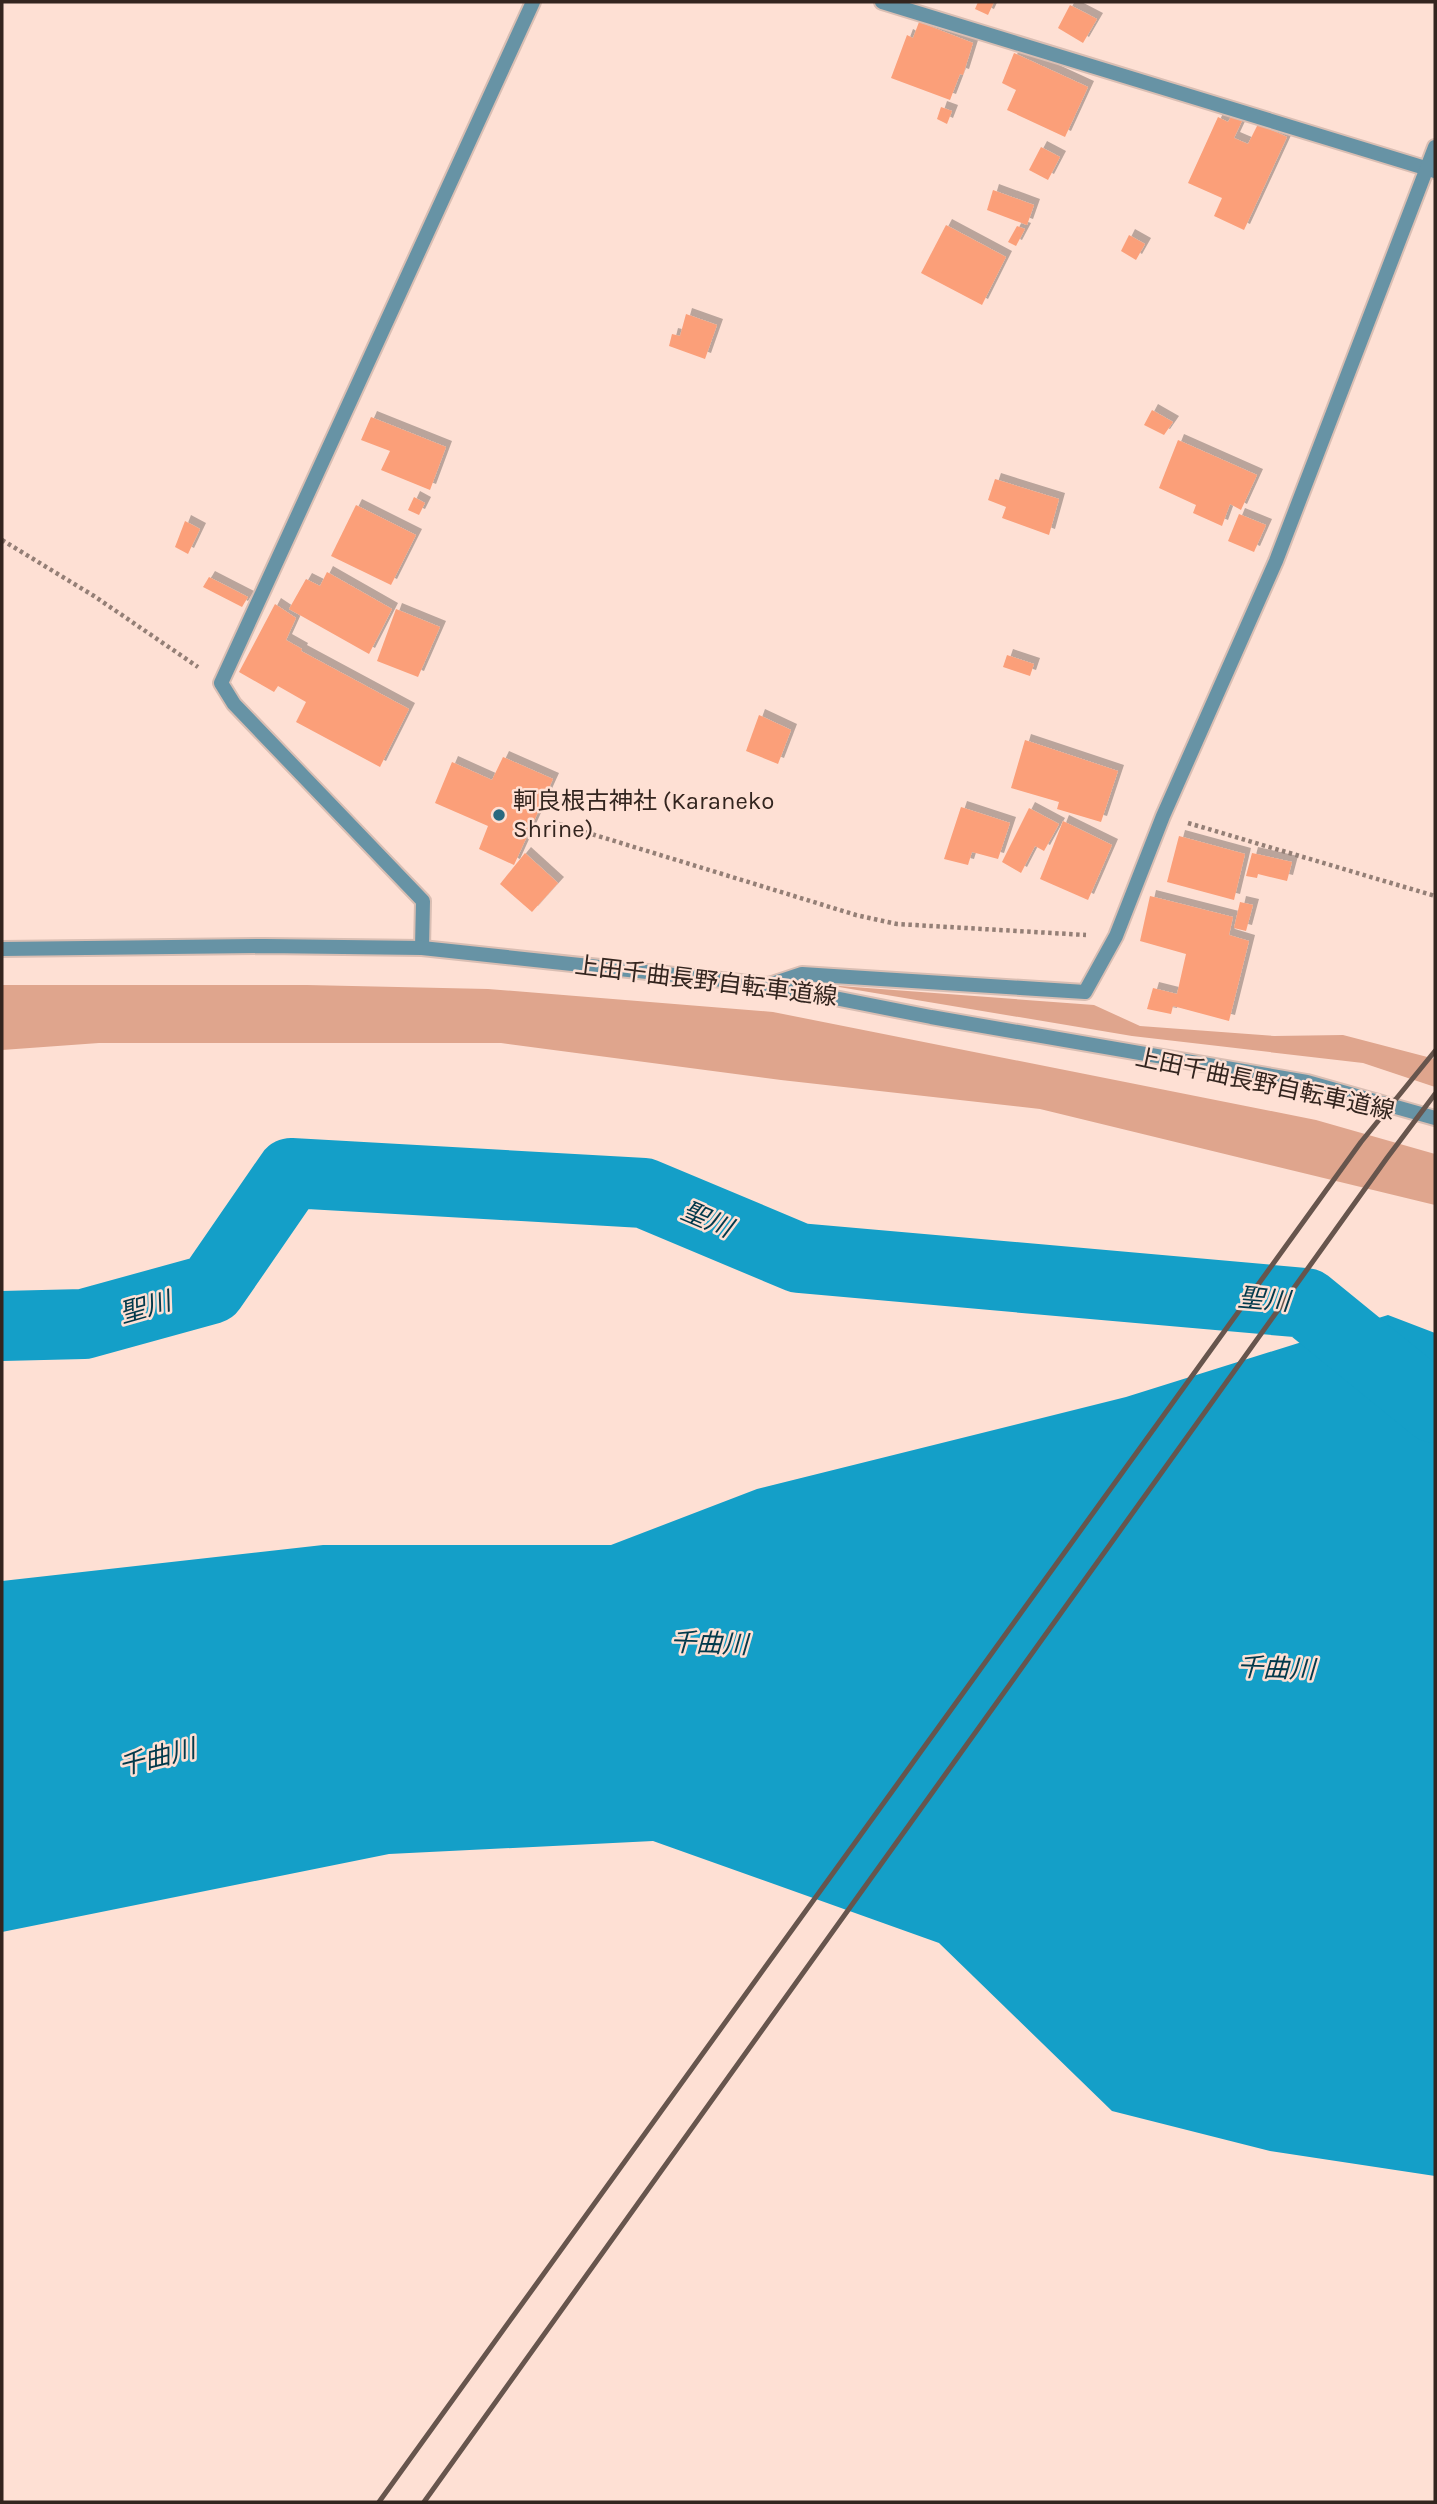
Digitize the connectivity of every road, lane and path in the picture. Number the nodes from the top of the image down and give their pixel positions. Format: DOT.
graph roads {
  1 [pos="533,2"];
  2 [pos="882,2"];
  3 [pos="1435,147"];
  4 [pos="1431,170"];
  5 [pos="2,540"];
  6 [pos="221,683"];
  7 [pos="1163,816"];
  8 [pos="559,824"];
  9 [pos="1435,896"];
  10 [pos="1116,936"];
  11 [pos="422,948"];
  12 [pos="2,949"];
  13 [pos="769,985"];
  14 [pos="1435,1118"];
  1 -- 6 [label="street"];
  2 -- 4 [label="street"];
  3 -- 4 [label="street"];
  4 -- 7 [label="street"];
  5 -- 6 [label="path"];
  6 -- 11 [label="street"];
  7 -- 9 [label="path"];
  7 -- 10 [label="street"];
  8 -- 10 [label="path"];
  10 -- 13 [label="street"];
  11 -- 12 [label="street"];
  11 -- 13 [label="street"];
  13 -- 14 [label="street"];
}
